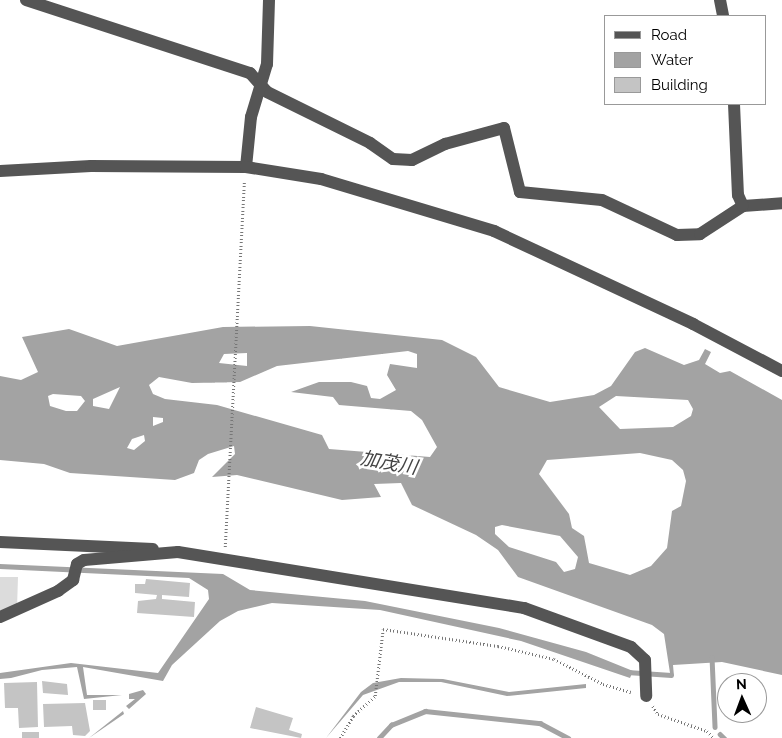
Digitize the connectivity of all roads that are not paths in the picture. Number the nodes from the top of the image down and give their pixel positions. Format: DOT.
graph roads {
  1 [pos="26,0"];
  2 [pos="269,0"];
  3 [pos="720,0"];
  4 [pos="722,15"];
  5 [pos="260,80"];
  6 [pos="734,105"];
  7 [pos="245,170"];
  8 [pos="0,171"];
  9 [pos="782,204"];
  10 [pos="743,206"];
  11 [pos="782,371"];
  12 [pos="0,542"];
  13 [pos="163,552"];
  14 [pos="0,617"];
  15 [pos="646,696"];
  1 -- 5 [label="street"];
  2 -- 5 [label="street"];
  3 -- 4 [label="street"];
  5 -- 7 [label="street"];
  5 -- 10 [label="street"];
  6 -- 10 [label="street"];
  7 -- 8 [label="street"];
  7 -- 11 [label="street"];
  9 -- 10 [label="street"];
  12 -- 13 [label="street"];
  13 -- 14 [label="street"];
  13 -- 15 [label="street"];
}
